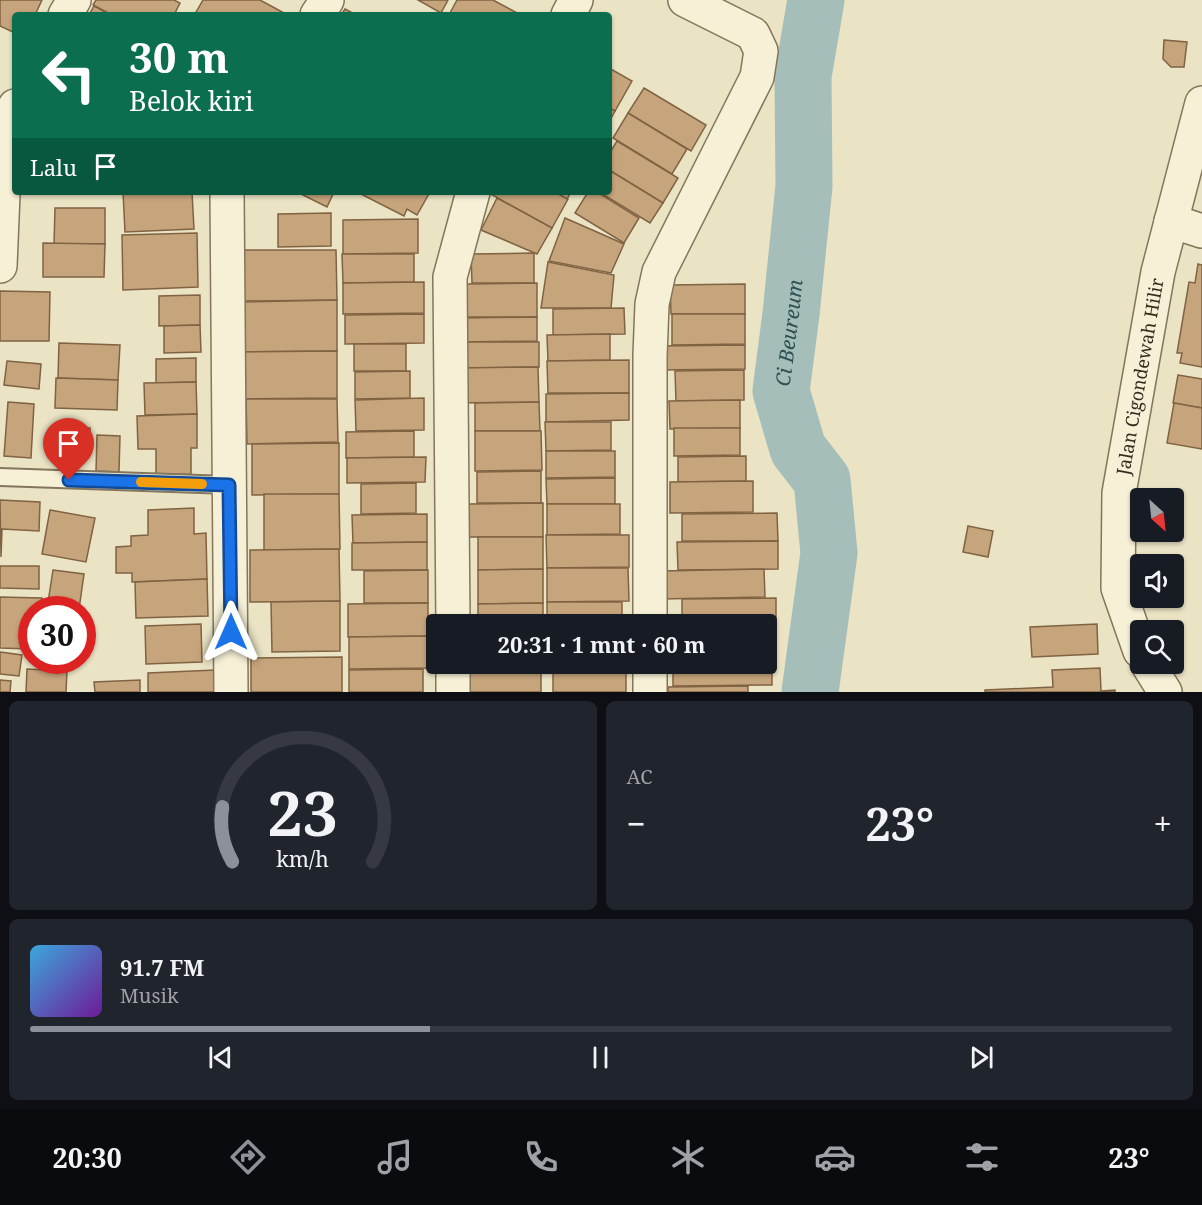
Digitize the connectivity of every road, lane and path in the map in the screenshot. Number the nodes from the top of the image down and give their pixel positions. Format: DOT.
graph roads {
  1 [pos="685,0"];
  2 [pos="1202,103"];
  3 [pos="7,116"];
  4 [pos="227,195"];
  5 [pos="472,195"];
  6 [pos="1171,221"];
  7 [pos="1202,231"];
  8 [pos="0,266"];
  9 [pos="0,477"];
  10 [pos="229,485"];
  11 [pos="453,614"];
  12 [pos="650,614"];
  13 [pos="1130,622"];
  14 [pos="453,674"];
  15 [pos="650,674"];
  16 [pos="1154,674"];
  17 [pos="231,692"];
  18 [pos="453,692"];
  19 [pos="650,692"];
  20 [pos="1165,692"];
  1 -- 12 [label="street"];
  2 -- 6 [label="street, Jalan Cigondewah Hilir"];
  3 -- 8 [label="street"];
  4 -- 10 [label="street"];
  5 -- 11 [label="street"];
  6 -- 7 [label="street"];
  6 -- 13 [label="street, Jalan Cigondewah Hilir"];
  9 -- 10 [label="lane"];
  10 -- 17 [label="street"];
  14 -- 18 [label="street"];
  15 -- 19 [label="street"];
  16 -- 20 [label="street"];
}
